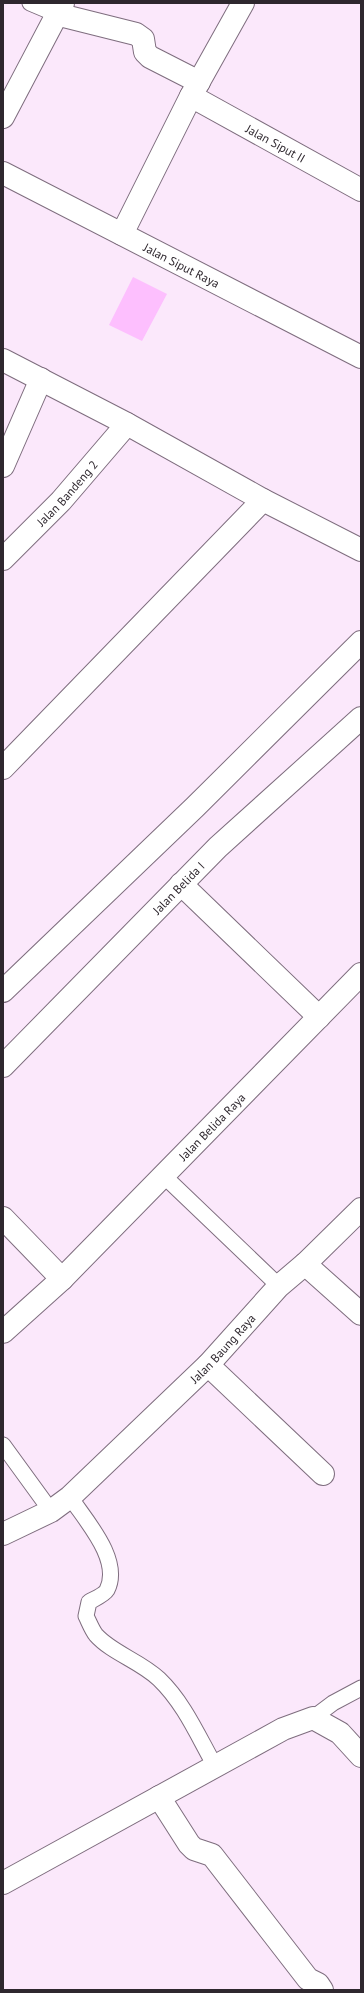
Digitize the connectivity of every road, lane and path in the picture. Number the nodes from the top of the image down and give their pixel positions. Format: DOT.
graph roads {
  1 [pos="30,3"];
  2 [pos="243,3"];
  3 [pos="60,9"];
  4 [pos="195,89"];
  5 [pos="3,117"];
  6 [pos="3,172"];
  7 [pos="361,190"];
  8 [pos="122,234"];
  9 [pos="361,357"];
  10 [pos="3,360"];
  11 [pos="41,378"];
  12 [pos="127,424"];
  13 [pos="3,466"];
  14 [pos="263,500"];
  15 [pos="361,550"];
  16 [pos="3,559"];
  17 [pos="361,642"];
  18 [pos="361,718"];
  19 [pos="3,768"];
  20 [pos="181,884"];
  21 [pos="361,974"];
  22 [pos="3,991"];
  23 [pos="319,1017"];
  24 [pos="3,1066"];
  25 [pos="164,1176"];
  26 [pos="361,1209"];
  27 [pos="3,1218"];
  28 [pos="305,1264"];
  29 [pos="62,1279"];
  30 [pos="279,1286"];
  31 [pos="361,1314"];
  32 [pos="3,1332"];
  33 [pos="208,1365"];
  34 [pos="3,1445"];
  35 [pos="323,1474"];
  36 [pos="76,1491"];
  37 [pos="51,1511"];
  38 [pos="3,1534"];
  39 [pos="361,1688"];
  40 [pos="313,1718"];
  41 [pos="361,1756"];
  42 [pos="215,1766"];
  43 [pos="159,1797"];
  44 [pos="3,1883"];
  45 [pos="322,1990"];
  1 -- 3 [label="lane"];
  2 -- 4 [label="street"];
  3 -- 4 [label="street, Jalan Siput II"];
  3 -- 5 [label="street"];
  4 -- 7 [label="street, Jalan Siput II"];
  4 -- 8 [label="street"];
  6 -- 8 [label="street, Jalan Siput Raya"];
  8 -- 9 [label="street, Jalan Siput Raya"];
  10 -- 11 [label="street"];
  11 -- 12 [label="street"];
  11 -- 13 [label="street"];
  12 -- 14 [label="street"];
  12 -- 16 [label="street, Jalan Bandeng 2"];
  14 -- 15 [label="street"];
  14 -- 19 [label="street"];
  17 -- 22 [label="street"];
  18 -- 20 [label="street, Jalan Belida I"];
  20 -- 23 [label="street"];
  20 -- 24 [label="street, Jalan Belida I"];
  21 -- 23 [label="street, Jalan Belida Raya"];
  23 -- 25 [label="street, Jalan Belida Raya"];
  25 -- 29 [label="street, Jalan Belida Raya"];
  25 -- 30 [label="lane"];
  26 -- 28 [label="street, Jalan Baung Raya"];
  27 -- 29 [label="street"];
  28 -- 30 [label="street, Jalan Baung Raya"];
  28 -- 31 [label="street"];
  29 -- 32 [label="street, Jalan Belida Raya"];
  30 -- 33 [label="street, Jalan Baung Raya"];
  33 -- 35 [label="street"];
  33 -- 36 [label="street, Jalan Baung Raya"];
  34 -- 37 [label="lane"];
  36 -- 37 [label="street, Jalan Baung Raya"];
  36 -- 42 [label="lane"];
  37 -- 38 [label="street, Jalan Baung Raya"];
  39 -- 40 [label="lane"];
  40 -- 41 [label="street"];
  40 -- 42 [label="street"];
  42 -- 43 [label="street"];
  43 -- 44 [label="street"];
  43 -- 45 [label="street"];
}
